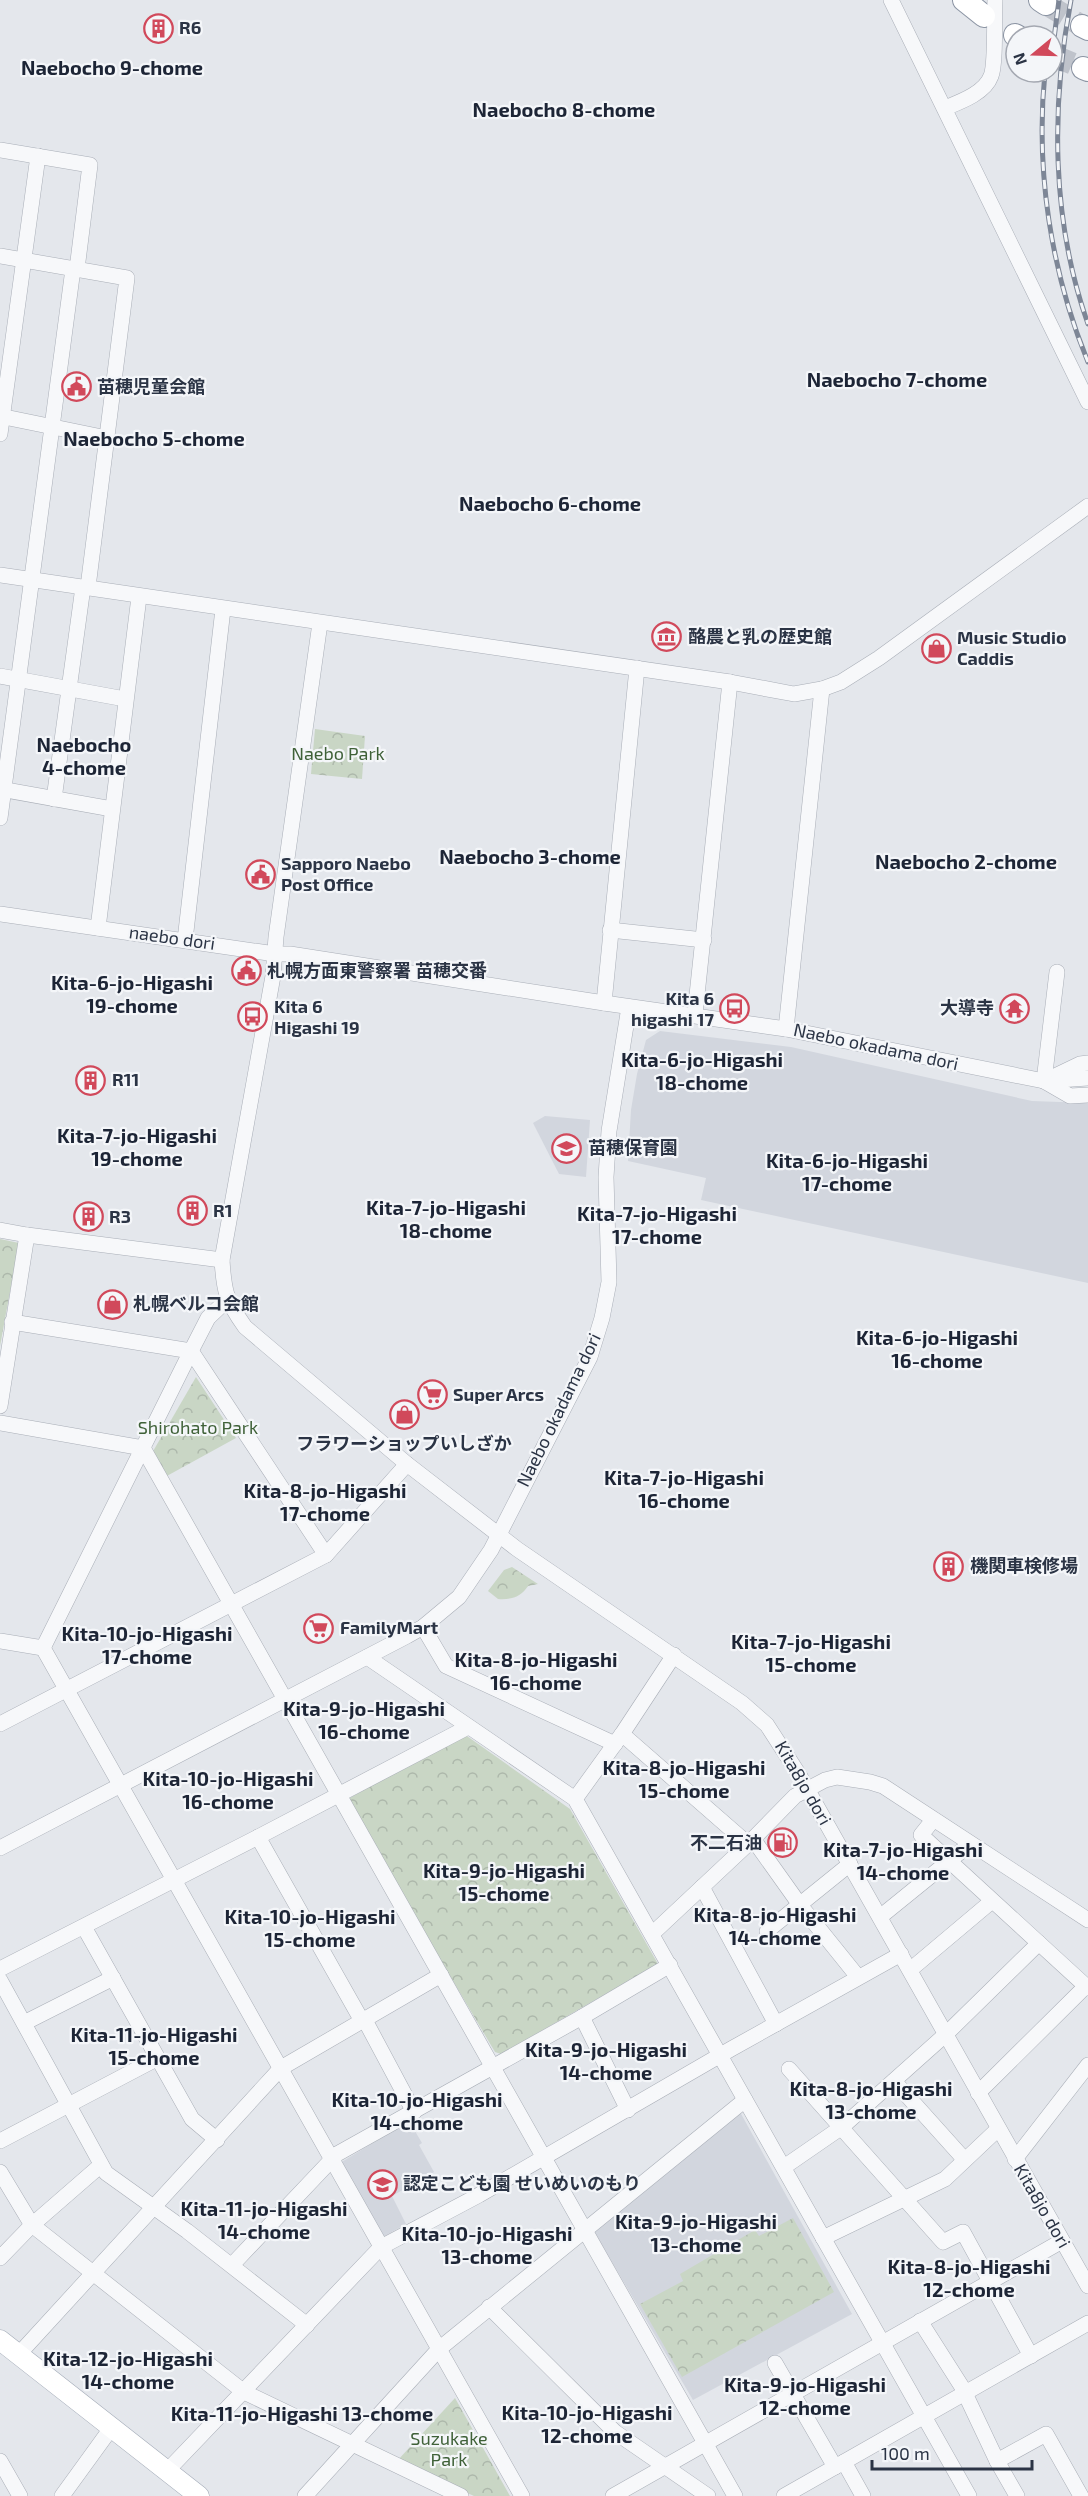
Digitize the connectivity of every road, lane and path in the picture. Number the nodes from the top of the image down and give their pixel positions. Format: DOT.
graph roads {
  1 [pos="891,0"];
  2 [pos="963,0"];
  3 [pos="991,7"];
  4 [pos="945,108"];
  5 [pos="0,150"];
  6 [pos="38,156"];
  7 [pos="0,256"];
  8 [pos="24,260"];
  9 [pos="75,269"];
  10 [pos="1088,402"];
  11 [pos="1,417"];
  12 [pos="51,426"];
  13 [pos="0,434"];
  14 [pos="107,438"];
  15 [pos="1088,506"];
  16 [pos="0,575"];
  17 [pos="31,580"];
  18 [pos="85,587"];
  19 [pos="139,597"];
  20 [pos="223,609"];
  21 [pos="320,622"];
  22 [pos="637,668"];
  23 [pos="0,676"];
  24 [pos="20,680"];
  25 [pos="730,682"];
  26 [pos="70,689"];
  27 [pos="822,690"];
  28 [pos="125,699"];
  29 [pos="2,790"];
  30 [pos="54,799"];
  31 [pos="112,809"];
  32 [pos="0,818"];
  33 [pos="0,914"];
  34 [pos="98,928"];
  35 [pos="610,930"];
  36 [pos="185,940"];
  37 [pos="704,940"];
  38 [pos="275,954"];
  39 [pos="1057,972"];
  40 [pos="604,1003"];
  41 [pos="629,1007"];
  42 [pos="695,1014"];
  43 [pos="786,1029"];
  44 [pos="1088,1063"];
  45 [pos="1088,1078"];
  46 [pos="1044,1081"];
  47 [pos="1088,1095"];
  48 [pos="0,1230"];
  49 [pos="27,1235"];
  50 [pos="222,1260"];
  51 [pos="227,1300"];
  52 [pos="12,1322"];
  53 [pos="191,1351"];
  54 [pos="0,1406"];
  55 [pos="0,1423"];
  56 [pos="142,1448"];
  57 [pos="407,1464"];
  58 [pos="499,1533"];
  59 [pos="326,1555"];
  60 [pos="232,1605"];
  61 [pos="423,1627"];
  62 [pos="0,1641"];
  63 [pos="43,1648"];
  64 [pos="674,1655"];
  65 [pos="367,1658"];
  66 [pos="67,1690"];
  67 [pos="285,1699"];
  68 [pos="0,1724"];
  69 [pos="468,1726"];
  70 [pos="618,1739"];
  71 [pos="120,1784"];
  72 [pos="807,1789"];
  73 [pos="339,1794"];
  74 [pos="575,1799"];
  75 [pos="933,1820"];
  76 [pos="258,1838"];
  77 [pos="750,1842"];
  78 [pos="970,1844"];
  79 [pos="0,1848"];
  80 [pos="949,1861"];
  81 [pos="850,1864"];
  82 [pos="174,1879"];
  83 [pos="702,1887"];
  84 [pos="992,1901"];
  85 [pos="800,1905"];
  86 [pos="880,1917"];
  87 [pos="1088,1920"];
  88 [pos="84,1927"];
  89 [pos="766,1931"];
  90 [pos="652,1934"];
  91 [pos="1039,1943"];
  92 [pos="901,1954"];
  93 [pos="669,1965"];
  94 [pos="0,1969"];
  95 [pos="910,1970"];
  96 [pos="441,1975"];
  97 [pos="858,1977"];
  98 [pos="113,1978"];
  99 [pos="0,1980"];
  100 [pos="1087,1987"];
  101 [pos="582,2017"];
  102 [pos="362,2021"];
  103 [pos="24,2023"];
  104 [pos="776,2024"];
  105 [pos="945,2035"];
  106 [pos="719,2055"];
  107 [pos="158,2058"];
  108 [pos="1088,2065"];
  109 [pos="492,2067"];
  110 [pos="281,2068"];
  111 [pos="789,2069"];
  112 [pos="894,2082"];
  113 [pos="978,2093"];
  114 [pos="745,2100"];
  115 [pos="69,2104"];
  116 [pos="628,2110"];
  117 [pos="414,2112"];
  118 [pos="842,2127"];
  119 [pos="998,2129"];
  120 [pos="217,2140"];
  121 [pos="0,2141"];
  122 [pos="543,2156"];
  123 [pos="964,2159"];
  124 [pos="1015,2159"];
  125 [pos="331,2161"];
  126 [pos="101,2164"];
  127 [pos="784,2167"];
  128 [pos="0,2172"];
  129 [pos="904,2199"];
  130 [pos="154,2206"];
  131 [pos="32,2225"];
  132 [pos="585,2229"];
  133 [pos="823,2238"];
  134 [pos="1062,2241"];
  135 [pos="381,2247"];
  136 [pos="0,2258"];
  137 [pos="232,2265"];
  138 [pos="92,2274"];
  139 [pos="991,2282"];
  140 [pos="1088,2286"];
  141 [pos="489,2307"];
  142 [pos="920,2321"];
  143 [pos="1088,2323"];
  144 [pos="307,2325"];
  145 [pos="0,2340"];
  146 [pos="882,2343"];
  147 [pos="439,2349"];
  148 [pos="19,2354"];
  149 [pos="1031,2356"];
  150 [pos="775,2363"];
  151 [pos="244,2392"];
  152 [pos="794,2394"];
  153 [pos="964,2394"];
  154 [pos="924,2416"];
  155 [pos="112,2427"];
  156 [pos="352,2443"];
  157 [pos="706,2444"];
  158 [pos="0,2461"];
  159 [pos="997,2461"];
  160 [pos="840,2465"];
  161 [pos="666,2466"];
  162 [pos="167,2471"];
  163 [pos="12,2492"];
  164 [pos="457,2495"];
  165 [pos="62,2496"];
  166 [pos="199,2496"];
  167 [pos="305,2496"];
  168 [pos="522,2496"];
  169 [pos="613,2496"];
  170 [pos="708,2496"];
  171 [pos="735,2496"];
  172 [pos="784,2496"];
  173 [pos="863,2496"];
  174 [pos="969,2496"];
  175 [pos="1017,2496"];
  176 [pos="1081,2496"];
  1 -- 4 [label="street"];
  2 -- 3 [label="highway"];
  3 -- 4 [label="street"];
  4 -- 10 [label="street"];
  5 -- 6 [label="street"];
  6 -- 8 [label="street"];
  6 -- 9 [label="street"];
  7 -- 8 [label="street"];
  8 -- 9 [label="street"];
  8 -- 11 [label="street"];
  9 -- 12 [label="street"];
  9 -- 14 [label="street"];
  11 -- 12 [label="street"];
  11 -- 13 [label="street"];
  12 -- 14 [label="street"];
  12 -- 17 [label="street"];
  14 -- 18 [label="street"];
  15 -- 27 [label="street"];
  16 -- 17 [label="street"];
  17 -- 18 [label="street"];
  17 -- 24 [label="street"];
  18 -- 19 [label="street"];
  18 -- 26 [label="street"];
  19 -- 20 [label="street"];
  19 -- 28 [label="street"];
  20 -- 21 [label="street"];
  20 -- 36 [label="street"];
  21 -- 22 [label="street"];
  21 -- 38 [label="street"];
  22 -- 25 [label="street"];
  22 -- 35 [label="street"];
  23 -- 24 [label="street"];
  24 -- 26 [label="street"];
  24 -- 29 [label="street"];
  25 -- 27 [label="street"];
  25 -- 37 [label="street"];
  26 -- 28 [label="street"];
  26 -- 30 [label="street"];
  27 -- 43 [label="street"];
  28 -- 31 [label="street"];
  29 -- 30 [label="street"];
  29 -- 32 [label="street"];
  30 -- 31 [label="street"];
  31 -- 34 [label="street"];
  33 -- 34 [label="street, naebo dori"];
  34 -- 36 [label="street, naebo dori"];
  35 -- 37 [label="street"];
  35 -- 40 [label="street"];
  36 -- 38 [label="street, naebo dori"];
  37 -- 42 [label="street"];
  38 -- 40 [label="street, naebo dori"];
  38 -- 50 [label="street"];
  39 -- 46 [label="street"];
  40 -- 41 [label="street, naebo dori"];
  41 -- 42 [label="street, Naebo okadama dori"];
  41 -- 58 [label="street, Naebo okadama dori"];
  42 -- 43 [label="street, Naebo okadama dori"];
  43 -- 46 [label="street, Naebo okadama dori"];
  44 -- 46 [label="street"];
  45 -- 46 [label="street, Naebo okadama dori"];
  46 -- 47 [label="street"];
  48 -- 49 [label="street"];
  49 -- 50 [label="street"];
  49 -- 52 [label="street"];
  50 -- 51 [label="street"];
  51 -- 53 [label="street"];
  51 -- 57 [label="street, Kita8jo dori"];
  52 -- 53 [label="street"];
  52 -- 54 [label="street"];
  53 -- 56 [label="street"];
  53 -- 59 [label="street"];
  55 -- 56 [label="street"];
  56 -- 60 [label="street"];
  56 -- 63 [label="street"];
  57 -- 58 [label="street, Kita8jo dori"];
  57 -- 59 [label="street"];
  58 -- 61 [label="street, Naebo okadama dori"];
  58 -- 64 [label="street, Kita8jo dori"];
  59 -- 60 [label="street"];
  60 -- 66 [label="street"];
  60 -- 67 [label="street"];
  61 -- 65 [label="street, Naebo okadama dori"];
  61 -- 70 [label="street"];
  62 -- 63 [label="street"];
  63 -- 66 [label="street"];
  64 -- 70 [label="street"];
  64 -- 72 [label="street, Kita8jo dori"];
  65 -- 67 [label="street, Naebo okadama dori"];
  65 -- 69 [label="street"];
  66 -- 68 [label="street"];
  66 -- 71 [label="street"];
  67 -- 71 [label="street, Naebo okadama dori"];
  67 -- 73 [label="street"];
  69 -- 73 [label="street"];
  69 -- 74 [label="street"];
  70 -- 74 [label="street"];
  70 -- 77 [label="street"];
  71 -- 79 [label="street, Naebo okadama dori"];
  71 -- 82 [label="street"];
  72 -- 75 [label="street"];
  72 -- 77 [label="street"];
  72 -- 81 [label="street, Kita8jo dori"];
  73 -- 76 [label="street"];
  73 -- 96 [label="street"];
  74 -- 90 [label="street"];
  75 -- 78 [label="street"];
  75 -- 80 [label="street"];
  76 -- 82 [label="street"];
  76 -- 102 [label="street"];
  77 -- 83 [label="street"];
  77 -- 85 [label="street"];
  78 -- 80 [label="street"];
  78 -- 87 [label="street"];
  80 -- 84 [label="street"];
  80 -- 86 [label="street"];
  81 -- 85 [label="street"];
  81 -- 86 [label="street, Kita8jo dori"];
  82 -- 88 [label="street"];
  82 -- 110 [label="street"];
  83 -- 90 [label="street"];
  83 -- 104 [label="street"];
  84 -- 91 [label="street"];
  84 -- 95 [label="street"];
  85 -- 89 [label="street"];
  85 -- 97 [label="street"];
  86 -- 92 [label="street, Kita8jo dori"];
  88 -- 94 [label="street"];
  88 -- 98 [label="street"];
  90 -- 93 [label="street"];
  91 -- 100 [label="street"];
  91 -- 105 [label="street"];
  92 -- 95 [label="street, Kita8jo dori"];
  92 -- 97 [label="street"];
  93 -- 101 [label="street"];
  93 -- 106 [label="street"];
  95 -- 105 [label="street, Kita8jo dori"];
  96 -- 102 [label="street"];
  96 -- 109 [label="street"];
  97 -- 104 [label="street"];
  98 -- 103 [label="street"];
  98 -- 107 [label="street"];
  99 -- 103 [label="street"];
  100 -- 113 [label="street"];
  101 -- 109 [label="street"];
  101 -- 116 [label="street"];
  102 -- 110 [label="street"];
  102 -- 117 [label="street"];
  103 -- 115 [label="street"];
  104 -- 106 [label="street"];
  105 -- 112 [label="street"];
  105 -- 113 [label="street, Kita8jo dori"];
  106 -- 114 [label="street"];
  106 -- 116 [label="street"];
  107 -- 115 [label="street"];
  107 -- 120 [label="street"];
  108 -- 124 [label="street"];
  109 -- 117 [label="street"];
  109 -- 122 [label="street"];
  110 -- 120 [label="street"];
  110 -- 125 [label="street"];
  111 -- 118 [label="street"];
  112 -- 118 [label="street"];
  112 -- 123 [label="street"];
  113 -- 119 [label="street, Kita8jo dori"];
  114 -- 127 [label="street"];
  114 -- 132 [label="street"];
  115 -- 121 [label="street"];
  115 -- 126 [label="street"];
  116 -- 122 [label="street"];
  117 -- 125 [label="street"];
  118 -- 127 [label="street"];
  118 -- 129 [label="street"];
  119 -- 123 [label="street"];
  119 -- 124 [label="street, Kita8jo dori"];
  120 -- 130 [label="street"];
  122 -- 132 [label="street"];
  122 -- 135 [label="street"];
  123 -- 129 [label="street"];
  124 -- 134 [label="street, Kita8jo dori"];
  125 -- 135 [label="street"];
  125 -- 137 [label="street"];
  126 -- 130 [label="street"];
  126 -- 131 [label="street"];
  127 -- 133 [label="street"];
  128 -- 131 [label="street"];
  129 -- 133 [label="street"];
  129 -- 139 [label="street"];
  130 -- 137 [label="street"];
  130 -- 138 [label="street"];
  131 -- 136 [label="street"];
  131 -- 138 [label="street"];
  132 -- 141 [label="street"];
  132 -- 157 [label="street"];
  133 -- 146 [label="street"];
  134 -- 139 [label="street"];
  134 -- 140 [label="street, Kita8jo dori"];
  135 -- 144 [label="street"];
  135 -- 147 [label="street"];
  137 -- 144 [label="street"];
  138 -- 148 [label="street"];
  138 -- 151 [label="street"];
  139 -- 142 [label="street"];
  139 -- 149 [label="street"];
  141 -- 147 [label="street"];
  141 -- 161 [label="street"];
  142 -- 146 [label="street"];
  142 -- 153 [label="street"];
  143 -- 149 [label="street"];
  144 -- 151 [label="street"];
  145 -- 148 [label="main road"];
  146 -- 152 [label="street"];
  146 -- 154 [label="street"];
  147 -- 156 [label="street"];
  147 -- 168 [label="street"];
  148 -- 155 [label="main road"];
  149 -- 153 [label="street"];
  150 -- 152 [label="street"];
  151 -- 156 [label="street"];
  151 -- 162 [label="street"];
  152 -- 157 [label="street"];
  152 -- 160 [label="street"];
  153 -- 154 [label="street"];
  153 -- 159 [label="street"];
  154 -- 160 [label="street"];
  154 -- 174 [label="street"];
  155 -- 162 [label="main road"];
  155 -- 165 [label="street"];
  156 -- 164 [label="street"];
  156 -- 167 [label="street"];
  157 -- 161 [label="street"];
  157 -- 171 [label="street"];
  158 -- 163 [label="street"];
  159 -- 175 [label="street"];
  159 -- 176 [label="street"];
  160 -- 172 [label="street"];
  160 -- 173 [label="street"];
  161 -- 169 [label="street"];
  161 -- 170 [label="street"];
  162 -- 166 [label="main road"];
}
